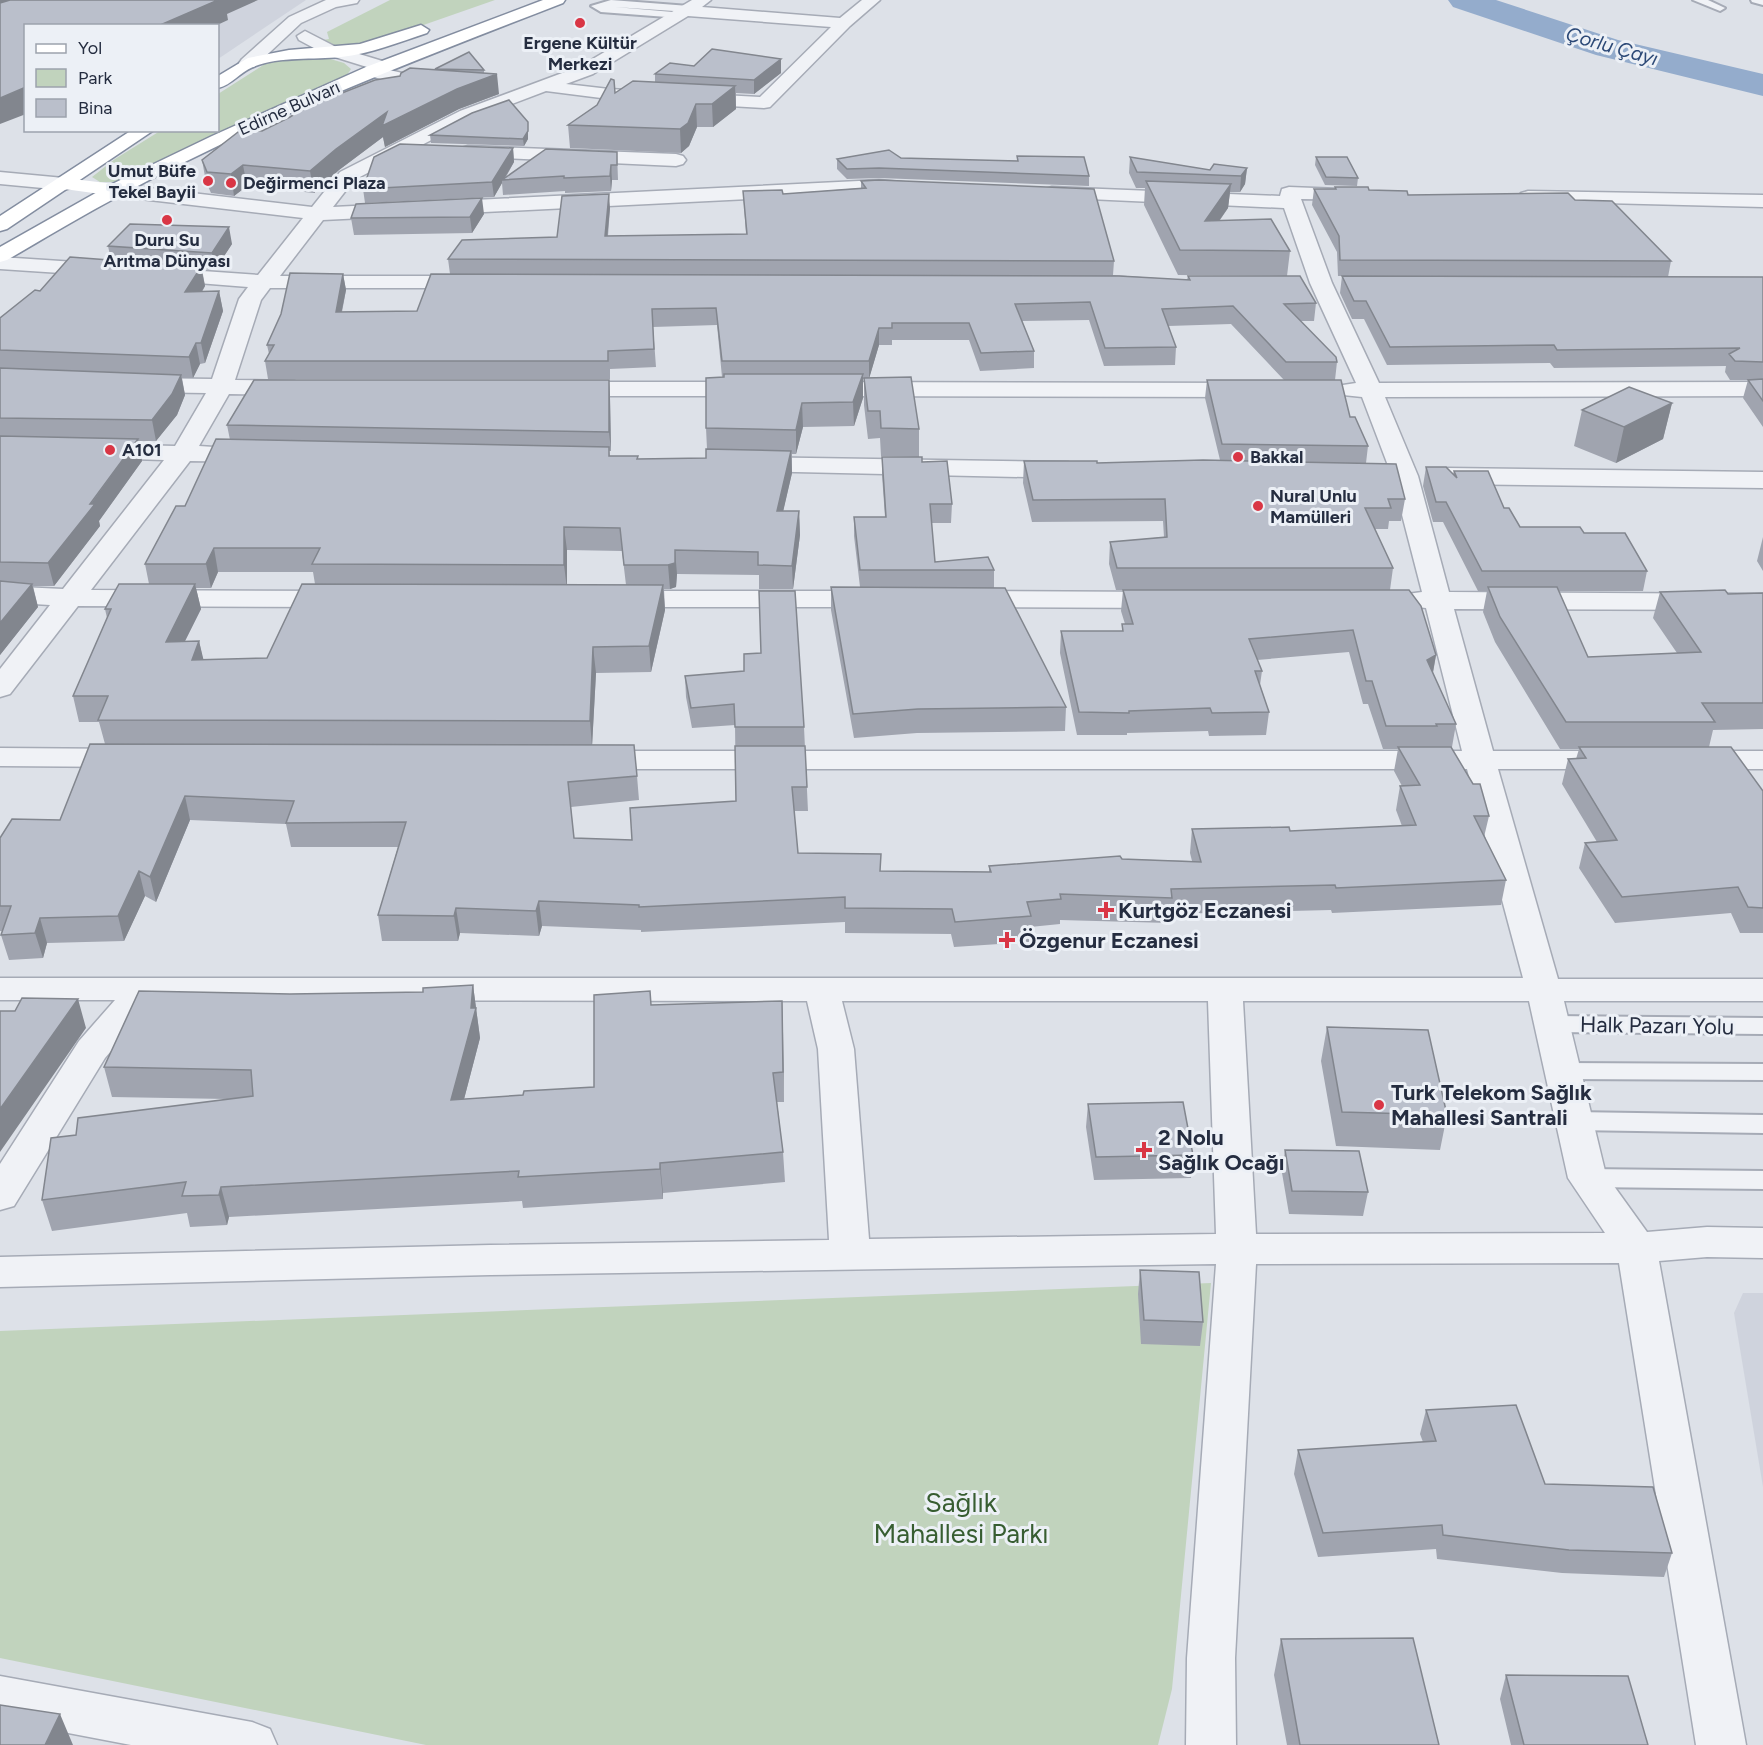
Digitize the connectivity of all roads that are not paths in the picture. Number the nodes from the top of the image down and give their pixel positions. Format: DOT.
graph roads {
  1 [pos="350,0"];
  2 [pos="514,0"];
  3 [pos="557,0"];
  4 [pos="872,0"];
  5 [pos="1698,0"];
  6 [pos="1756,0"];
  7 [pos="1763,2"];
  8 [pos="493,7"];
  9 [pos="1720,8"];
  10 [pos="689,9"];
  11 [pos="843,23"];
  12 [pos="439,24"];
  13 [pos="280,35"];
  14 [pos="305,36"];
  15 [pos="342,52"];
  16 [pos="248,63"];
  17 [pos="378,69"];
  18 [pos="219,82"];
  19 [pos="457,84"];
  20 [pos="501,85"];
  21 [pos="546,87"];
  22 [pos="143,132"];
  23 [pos="401,150"];
  24 [pos="676,160"];
  25 [pos="0,178"];
  26 [pos="64,184"];
  27 [pos="927,188"];
  28 [pos="115,190"];
  29 [pos="1033,192"];
  30 [pos="1372,194"];
  31 [pos="1514,197"];
  32 [pos="1763,201"];
  33 [pos="1293,202"];
  34 [pos="317,214"];
  35 [pos="0,225"];
  36 [pos="0,256"];
  37 [pos="0,262"];
  38 [pos="263,282"];
  39 [pos="489,282"];
  40 [pos="116,384"];
  41 [pos="221,388"];
  42 [pos="317,388"];
  43 [pos="544,389"];
  44 [pos="772,389"];
  45 [pos="796,389"];
  46 [pos="1763,389"];
  47 [pos="1275,390"];
  48 [pos="1323,390"];
  49 [pos="1371,390"];
  50 [pos="69,450"];
  51 [pos="183,453"];
  52 [pos="279,455"];
  53 [pos="722,463"];
  54 [pos="1094,470"];
  55 [pos="1393,476"];
  56 [pos="1763,480"];
  57 [pos="0,594"];
  58 [pos="69,598"];
  59 [pos="367,598"];
  60 [pos="593,599"];
  61 [pos="902,599"];
  62 [pos="938,599"];
  63 [pos="1188,600"];
  64 [pos="1390,600"];
  65 [pos="1438,600"];
  66 [pos="1763,602"];
  67 [pos="0,688"];
  68 [pos="0,757"];
  69 [pos="152,758"];
  70 [pos="565,760"];
  71 [pos="1480,760"];
  72 [pos="1633,760"];
  73 [pos="1669,760"];
  74 [pos="1763,760"];
  75 [pos="0,989"];
  76 [pos="145,989"];
  77 [pos="822,990"];
  78 [pos="1226,990"];
  79 [pos="1544,990"];
  80 [pos="1763,990"];
  81 [pos="1552,1024"];
  82 [pos="1763,1026"];
  83 [pos="1562,1071"];
  84 [pos="1763,1072"];
  85 [pos="1574,1121"];
  86 [pos="1763,1124"];
  87 [pos="1587,1178"];
  88 [pos="1763,1180"];
  89 [pos="0,1196"];
  90 [pos="1763,1243"];
  91 [pos="1637,1248"];
  92 [pos="1237,1249"];
  93 [pos="850,1254"];
  94 [pos="0,1272"];
  95 [pos="0,1698"];
  96 [pos="132,1735"];
  97 [pos="252,1745"];
  98 [pos="1212,1745"];
  99 [pos="1721,1745"];
  1 -- 13 [label="street"];
  1 -- 14 [label="street"];
  2 -- 8 [label="main road"];
  3 -- 17 [label="main road, Edirne Bulvarı"];
  4 -- 11 [label="street"];
  5 -- 9 [label="lane"];
  6 -- 7 [label="lane"];
  10 -- 10 [label="lane"];
  10 -- 11 [label="street"];
  10 -- 21 [label="street"];
  11 -- 21 [label="street"];
  12 -- 15 [label="main road, Edirne Bulvarı"];
  13 -- 14 [label="street"];
  13 -- 16 [label="street"];
  14 -- 15 [label="street"];
  15 -- 16 [label="main road, Edirne Bulvarı"];
  15 -- 17 [label="street"];
  16 -- 18 [label="main road, Edirne Bulvarı"];
  17 -- 19 [label="street"];
  17 -- 28 [label="main road, Edirne Bulvarı"];
  20 -- 21 [label="street"];
  21 -- 23 [label="street"];
  22 -- 26 [label="main road"];
  23 -- 24 [label="street"];
  23 -- 34 [label="street"];
  25 -- 26 [label="street"];
  26 -- 28 [label="main road"];
  26 -- 35 [label="main road"];
  27 -- 34 [label="street"];
  28 -- 34 [label="street"];
  28 -- 36 [label="main road, Edirne Bulvarı"];
  29 -- 33 [label="street"];
  30 -- 33 [label="street"];
  31 -- 32 [label="street"];
  33 -- 49 [label="street"];
  34 -- 38 [label="street"];
  37 -- 38 [label="street"];
  38 -- 39 [label="street"];
  38 -- 41 [label="street"];
  40 -- 41 [label="street"];
  41 -- 42 [label="street"];
  41 -- 51 [label="street"];
  43 -- 44 [label="street"];
  45 -- 47 [label="street"];
  46 -- 49 [label="street"];
  48 -- 49 [label="street"];
  49 -- 55 [label="street"];
  50 -- 51 [label="street"];
  51 -- 52 [label="street"];
  51 -- 58 [label="street"];
  53 -- 54 [label="street"];
  55 -- 56 [label="street"];
  55 -- 65 [label="street"];
  57 -- 58 [label="street"];
  58 -- 59 [label="street"];
  58 -- 67 [label="street"];
  60 -- 61 [label="street"];
  62 -- 63 [label="street"];
  64 -- 65 [label="street"];
  65 -- 66 [label="street"];
  65 -- 71 [label="street"];
  68 -- 69 [label="street"];
  70 -- 71 [label="street"];
  71 -- 72 [label="street"];
  71 -- 79 [label="street"];
  73 -- 74 [label="street"];
  75 -- 76 [label="street"];
  76 -- 77 [label="street"];
  76 -- 89 [label="street"];
  77 -- 78 [label="street"];
  77 -- 93 [label="street"];
  78 -- 79 [label="street"];
  78 -- 92 [label="street"];
  79 -- 80 [label="street"];
  79 -- 81 [label="street"];
  81 -- 82 [label="lane, Halk Pazarı Yolu"];
  81 -- 83 [label="street"];
  83 -- 84 [label="lane, Halk Pazarı Yolu"];
  83 -- 85 [label="street"];
  85 -- 86 [label="lane"];
  85 -- 87 [label="street"];
  87 -- 88 [label="lane"];
  87 -- 91 [label="street"];
  90 -- 91 [label="street"];
  91 -- 92 [label="street"];
  91 -- 99 [label="street"];
  92 -- 93 [label="street"];
  92 -- 98 [label="street"];
  93 -- 94 [label="street"];
  95 -- 96 [label="street"];
  96 -- 97 [label="street"];
}
